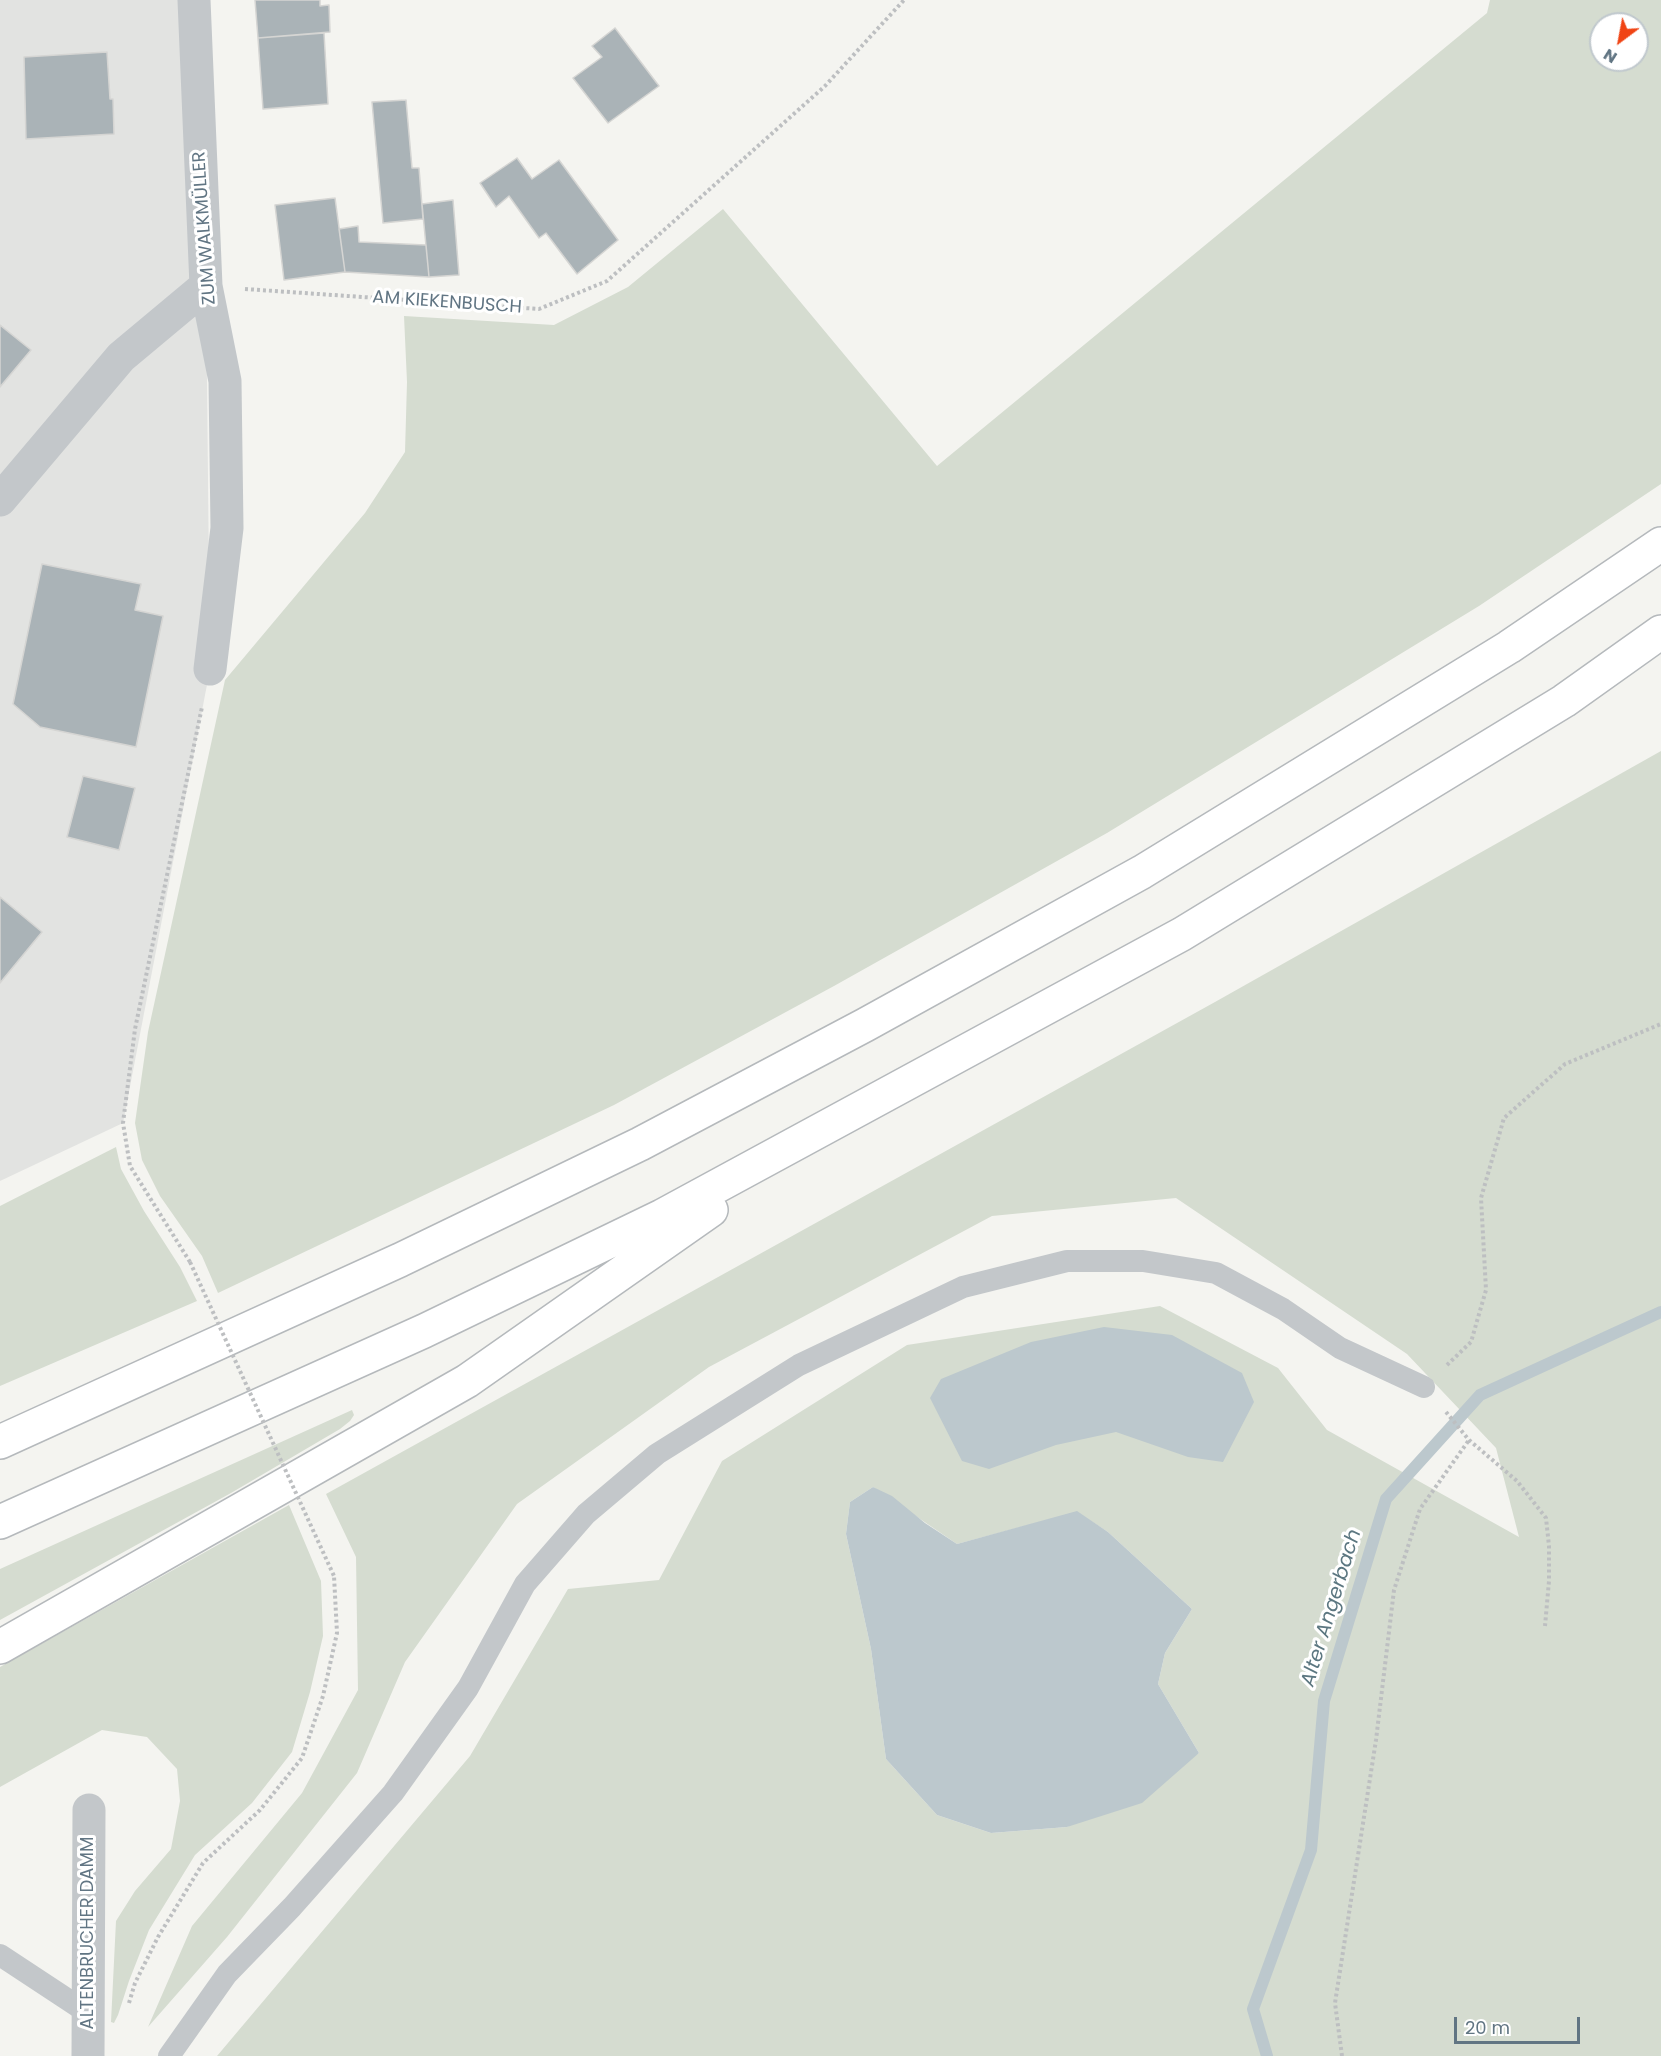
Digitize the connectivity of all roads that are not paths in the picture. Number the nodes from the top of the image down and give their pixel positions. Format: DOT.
graph roads {
  1 [pos="194,0"];
  2 [pos="206,286"];
  3 [pos="0,500"];
  4 [pos="1661,544"];
  5 [pos="1661,632"];
  6 [pos="210,669"];
  7 [pos="837,1121"];
  8 [pos="1424,1387"];
  9 [pos="0,1442"];
  10 [pos="0,1522"];
  11 [pos="0,1647"];
  12 [pos="89,1810"];
  13 [pos="0,1955"];
  14 [pos="88,2013"];
  15 [pos="88,2056"];
  16 [pos="169,2056"];
  1 -- 2 [label="street, ZUM WALKMÜLLER"];
  2 -- 3 [label="street"];
  2 -- 6 [label="street, ZUM WALKMÜLLER"];
  4 -- 9 [label="highway"];
  5 -- 7 [label="highway"];
  7 -- 10 [label="highway"];
  7 -- 11 [label="highway"];
  8 -- 16 [label="lane"];
  12 -- 14 [label="street, ALTENBRUCHER DAMM"];
  13 -- 14 [label="lane"];
  14 -- 15 [label="street, ALTENBRUCHER DAMM"];
}
